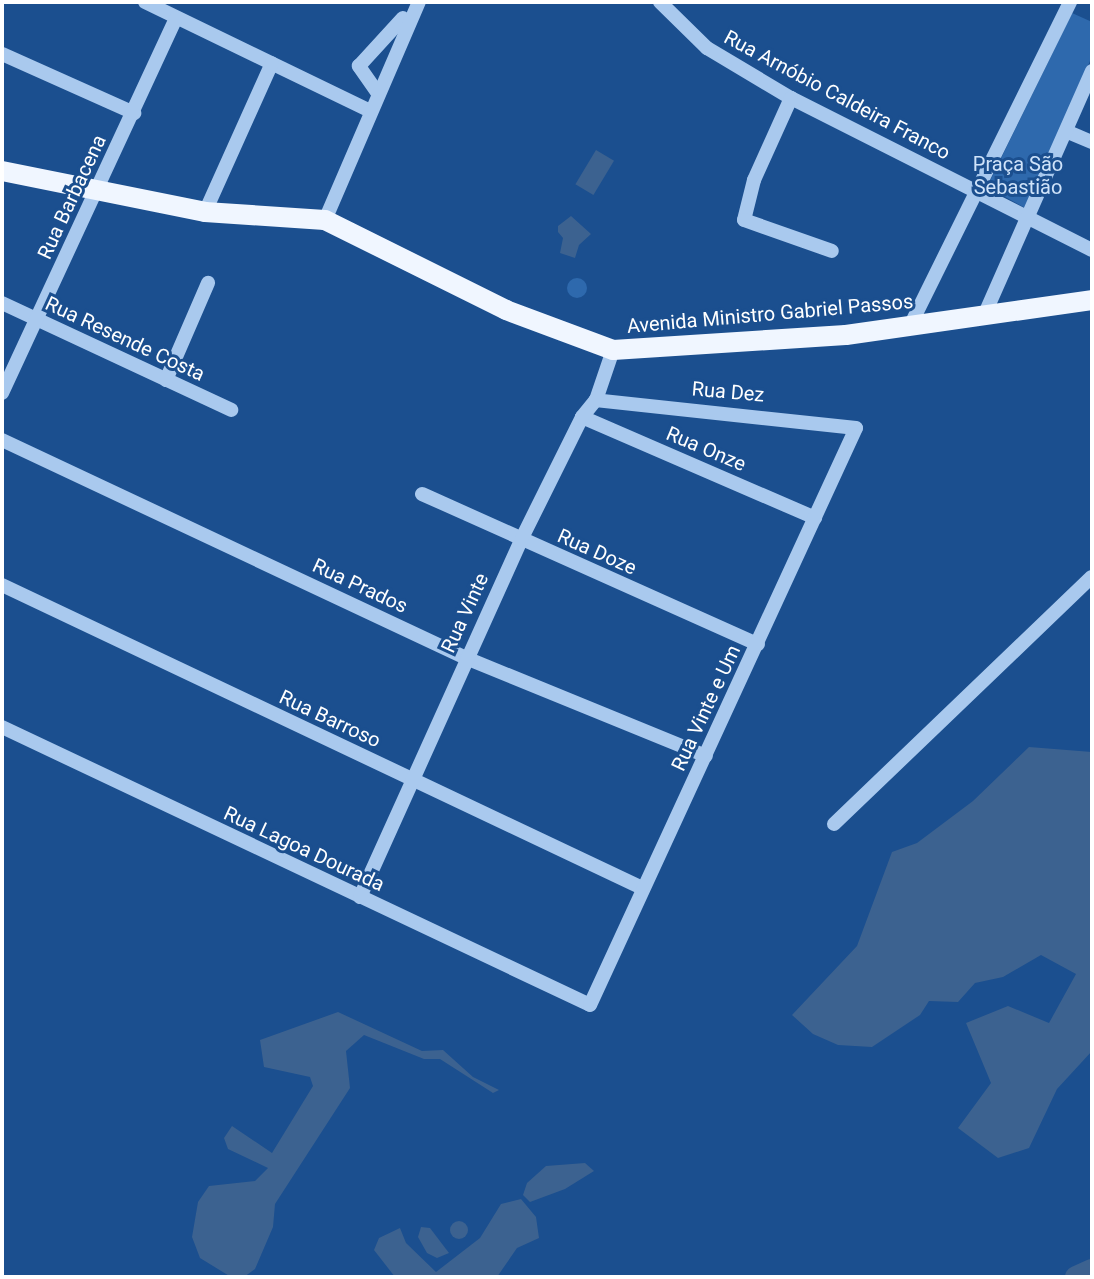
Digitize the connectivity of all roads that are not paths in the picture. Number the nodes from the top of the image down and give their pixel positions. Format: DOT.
graph roads {
  1 [pos="145,2"];
  2 [pos="660,2"];
  3 [pos="1067,3"];
  4 [pos="415,6"];
  5 [pos="176,18"];
  6 [pos="2,54"];
  7 [pos="272,63"];
  8 [pos="1092,71"];
  9 [pos="377,92"];
  10 [pos="791,98"];
  11 [pos="368,110"];
  12 [pos="134,113"];
  13 [pos="1068,132"];
  14 [pos="1092,142"];
  15 [pos="2,171"];
  16 [pos="95,193"];
  17 [pos="978,193"];
  18 [pos="205,212"];
  19 [pos="1028,217"];
  20 [pos="325,220"];
  21 [pos="1092,250"];
  22 [pos="832,251"];
  23 [pos="208,283"];
  24 [pos="1092,300"];
  25 [pos="2,303"];
  26 [pos="983,318"];
  27 [pos="37,319"];
  28 [pos="909,328"];
  29 [pos="613,350"];
  30 [pos="166,380"];
  31 [pos="2,393"];
  32 [pos="596,400"];
  33 [pos="231,410"];
  34 [pos="582,417"];
  35 [pos="856,428"];
  36 [pos="2,440"];
  37 [pos="422,494"];
  38 [pos="815,518"];
  39 [pos="521,540"];
  40 [pos="1092,577"];
  41 [pos="2,585"];
  42 [pos="758,644"];
  43 [pos="466,658"];
  44 [pos="2,727"];
  45 [pos="706,756"];
  46 [pos="412,778"];
  47 [pos="834,824"];
  48 [pos="642,888"];
  49 [pos="360,897"];
  50 [pos="590,1005"];
  1 -- 5 [label="street"];
  2 -- 10 [label="street, Rua Arnóbio Caldeira Franco"];
  3 -- 17 [label="street"];
  4 -- 9 [label="street"];
  4 -- 9 [label="street"];
  5 -- 7 [label="street"];
  5 -- 12 [label="street, Rua Barbacena"];
  6 -- 12 [label="street"];
  7 -- 11 [label="street"];
  7 -- 18 [label="street"];
  8 -- 13 [label="street"];
  9 -- 11 [label="street"];
  10 -- 17 [label="street, Rua Arnóbio Caldeira Franco"];
  10 -- 22 [label="street"];
  11 -- 20 [label="street"];
  12 -- 16 [label="street, Rua Barbacena"];
  13 -- 14 [label="street"];
  13 -- 19 [label="street"];
  15 -- 16 [label="main road, Avenida Ministro Gabriel Passos"];
  16 -- 18 [label="main road, Avenida Ministro Gabriel Passos"];
  16 -- 27 [label="street, Rua Barbacena"];
  17 -- 19 [label="street, Rua Arnóbio Caldeira Franco"];
  17 -- 28 [label="street"];
  18 -- 20 [label="main road, Avenida Ministro Gabriel Passos"];
  19 -- 21 [label="street, Rua Arnóbio Caldeira Franco"];
  19 -- 26 [label="street"];
  20 -- 29 [label="main road, Avenida Ministro Gabriel Passos"];
  23 -- 30 [label="street"];
  24 -- 26 [label="main road, Avenida Ministro Gabriel Passos"];
  25 -- 27 [label="street, Rua Resende Costa"];
  26 -- 28 [label="main road, Avenida Ministro Gabriel Passos"];
  27 -- 30 [label="street, Rua Resende Costa"];
  27 -- 31 [label="street, Rua Barbacena"];
  28 -- 29 [label="main road, Avenida Ministro Gabriel Passos"];
  29 -- 32 [label="street, Rua Vinte"];
  30 -- 33 [label="street, Rua Resende Costa"];
  32 -- 34 [label="street, Rua Vinte"];
  32 -- 35 [label="street, Rua Dez"];
  34 -- 38 [label="street, Rua Onze"];
  34 -- 39 [label="street, Rua Vinte"];
  35 -- 38 [label="street, Rua Vinte e Um"];
  36 -- 43 [label="street, Rua Prados"];
  37 -- 39 [label="street, Rua Doze"];
  38 -- 42 [label="street, Rua Vinte e Um"];
  39 -- 42 [label="street, Rua Doze"];
  39 -- 43 [label="street, Rua Vinte"];
  40 -- 47 [label="street"];
  41 -- 46 [label="street, Rua Barroso"];
  42 -- 45 [label="street, Rua Vinte e Um"];
  43 -- 45 [label="street, Rua Prados"];
  43 -- 46 [label="street, Rua Vinte"];
  44 -- 49 [label="street, Rua Lagoa Dourada"];
  45 -- 48 [label="street, Rua Vinte e Um"];
  46 -- 48 [label="street, Rua Barroso"];
  46 -- 49 [label="street, Rua Vinte"];
  48 -- 50 [label="street, Rua Vinte e Um"];
  49 -- 50 [label="street, Rua Lagoa Dourada"];
}
